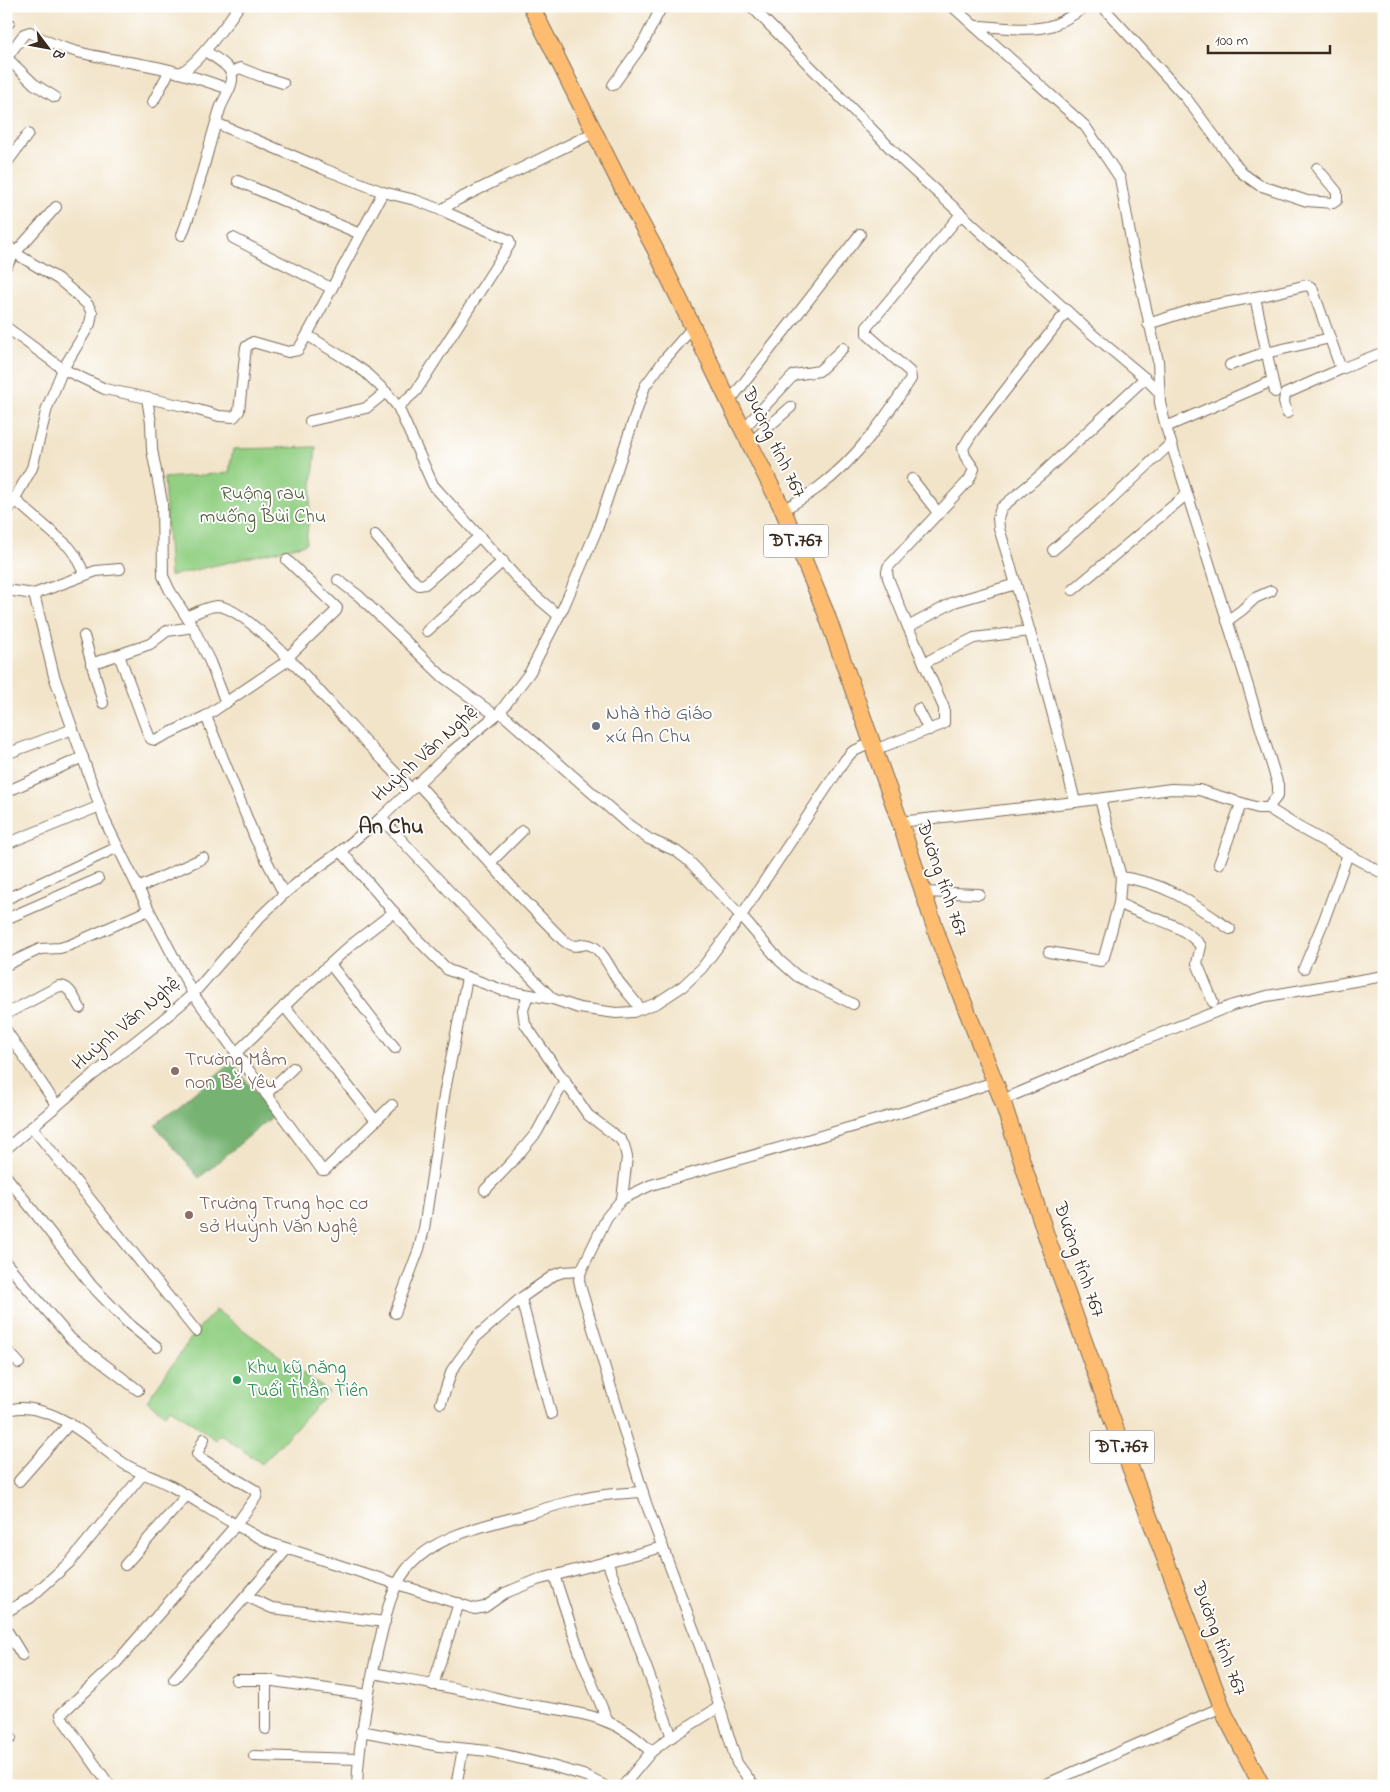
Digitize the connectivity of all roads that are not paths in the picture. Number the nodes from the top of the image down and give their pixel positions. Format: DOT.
graph roads {
  1 [pos="239,6"];
  2 [pos="531,6"];
  3 [pos="662,6"];
  4 [pos="751,6"];
  5 [pos="952,6"];
  6 [pos="1088,6"];
  7 [pos="1102,6"];
  8 [pos="974,26"];
  9 [pos="205,51"];
  10 [pos="7,58"];
  11 [pos="174,71"];
  12 [pos="231,72"];
  13 [pos="283,83"];
  14 [pos="613,84"];
  15 [pos="229,88"];
  16 [pos="55,97"];
  17 [pos="154,102"];
  18 [pos="216,123"];
  19 [pos="594,132"];
  20 [pos="28,134"];
  21 [pos="6,164"];
  22 [pos="1317,168"];
  23 [pos="238,181"];
  24 [pos="383,192"];
  25 [pos="56,207"];
  26 [pos="441,210"];
  27 [pos="961,214"];
  28 [pos="360,234"];
  29 [pos="860,234"];
  30 [pos="182,235"];
  31 [pos="233,238"];
  32 [pos="6,243"];
  33 [pos="15,253"];
  34 [pos="6,266"];
  35 [pos="331,288"];
  36 [pos="1256,296"];
  37 [pos="1067,311"];
  38 [pos="1148,324"];
  39 [pos="693,327"];
  40 [pos="6,328"];
  41 [pos="307,335"];
  42 [pos="1330,338"];
  43 [pos="843,348"];
  44 [pos="1266,352"];
  45 [pos="1384,352"];
  46 [pos="1230,365"];
  47 [pos="64,369"];
  48 [pos="1342,369"];
  49 [pos="1145,378"];
  50 [pos="1272,381"];
  51 [pos="386,392"];
  52 [pos="1159,392"];
  53 [pos="1275,392"];
  54 [pos="147,398"];
  55 [pos="729,402"];
  56 [pos="791,407"];
  57 [pos="398,408"];
  58 [pos="1286,413"];
  59 [pos="310,421"];
  60 [pos="1166,428"];
  61 [pos="747,436"];
  62 [pos="1170,444"];
  63 [pos="912,479"];
  64 [pos="1187,494"];
  65 [pos="14,499"];
  66 [pos="783,510"];
  67 [pos="6,514"];
  68 [pos="939,514"];
  69 [pos="375,535"];
  70 [pos="480,536"];
  71 [pos="1054,550"];
  72 [pos="287,560"];
  73 [pos="503,560"];
  74 [pos="120,569"];
  75 [pos="85,575"];
  76 [pos="338,580"];
  77 [pos="1016,584"];
  78 [pos="6,590"];
  79 [pos="1073,590"];
  80 [pos="1271,591"];
  81 [pos="34,594"];
  82 [pos="188,616"];
  83 [pos="559,616"];
  84 [pos="1228,621"];
  85 [pos="194,627"];
  86 [pos="908,627"];
  87 [pos="427,631"];
  88 [pos="1030,631"];
  89 [pos="84,636"];
  90 [pos="119,655"];
  91 [pos="289,658"];
  92 [pos="91,664"];
  93 [pos="924,664"];
  94 [pos="104,703"];
  95 [pos="226,703"];
  96 [pos="918,709"];
  97 [pos="497,713"];
  98 [pos="206,716"];
  99 [pos="73,729"];
  100 [pos="929,730"];
  101 [pos="873,746"];
  102 [pos="6,754"];
  103 [pos="83,757"];
  104 [pos="414,786"];
  105 [pos="6,792"];
  106 [pos="1100,799"];
  107 [pos="1075,802"];
  108 [pos="1241,804"];
  109 [pos="100,806"];
  110 [pos="1268,808"];
  111 [pos="381,818"];
  112 [pos="900,822"];
  113 [pos="522,830"];
  114 [pos="6,844"];
  115 [pos="118,847"];
  116 [pos="342,850"];
  117 [pos="1348,854"];
  118 [pos="202,858"];
  119 [pos="490,863"];
  120 [pos="1220,864"];
  121 [pos="1384,874"];
  122 [pos="1120,877"];
  123 [pos="98,879"];
  124 [pos="138,888"];
  125 [pos="922,892"];
  126 [pos="284,894"];
  127 [pos="979,894"];
  128 [pos="6,899"];
  129 [pos="1119,902"];
  130 [pos="149,910"];
  131 [pos="394,912"];
  132 [pos="741,916"];
  133 [pos="6,920"];
  134 [pos="1230,929"];
  135 [pos="1049,952"];
  136 [pos="330,964"];
  137 [pos="6,965"];
  138 [pos="1304,968"];
  139 [pos="1384,976"];
  140 [pos="467,978"];
  141 [pos="193,994"];
  142 [pos="528,995"];
  143 [pos="553,999"];
  144 [pos="1213,1002"];
  145 [pos="853,1004"];
  146 [pos="284,1006"];
  147 [pos="80,1008"];
  148 [pos="641,1009"];
  149 [pos="6,1014"];
  150 [pos="6,1030"];
  151 [pos="395,1048"];
  152 [pos="236,1053"];
  153 [pos="294,1068"];
  154 [pos="564,1080"];
  155 [pos="994,1082"];
  156 [pos="266,1094"];
  157 [pos="1002,1100"];
  158 [pos="392,1105"];
  159 [pos="57,1106"];
  160 [pos="376,1121"];
  161 [pos="32,1127"];
  162 [pos="7,1147"];
  163 [pos="6,1176"];
  164 [pos="485,1190"];
  165 [pos="622,1199"];
  166 [pos="6,1263"];
  167 [pos="581,1271"];
  168 [pos="522,1298"];
  169 [pos="395,1313"];
  170 [pos="196,1331"];
  171 [pos="157,1347"];
  172 [pos="6,1349"];
  173 [pos="19,1363"];
  174 [pos="138,1390"];
  175 [pos="441,1403"];
  176 [pos="6,1412"];
  177 [pos="551,1414"];
  178 [pos="70,1424"];
  179 [pos="204,1439"];
  180 [pos="144,1473"];
  181 [pos="19,1481"];
  182 [pos="642,1492"];
  183 [pos="187,1496"];
  184 [pos="236,1525"];
  185 [pos="663,1546"];
  186 [pos="287,1549"];
  187 [pos="607,1561"];
  188 [pos="125,1566"];
  189 [pos="554,1575"];
  190 [pos="397,1584"];
  191 [pos="246,1596"];
  192 [pos="459,1603"];
  193 [pos="6,1612"];
  194 [pos="385,1622"];
  195 [pos="6,1629"];
  196 [pos="22,1655"];
  197 [pos="373,1673"];
  198 [pos="174,1679"];
  199 [pos="236,1680"];
  200 [pos="266,1680"];
  201 [pos="433,1685"];
  202 [pos="368,1695"];
  203 [pos="719,1705"];
  204 [pos="1222,1707"];
  205 [pos="608,1722"];
  206 [pos="266,1729"];
  207 [pos="360,1731"];
  208 [pos="672,1737"];
  209 [pos="463,1749"];
  210 [pos="651,1752"];
  211 [pos="254,1756"];
  212 [pos="358,1759"];
  213 [pos="110,1786"];
  214 [pos="357,1786"];
  215 [pos="456,1786"];
  216 [pos="605,1786"];
  217 [pos="623,1786"];
  218 [pos="754,1786"];
  219 [pos="1042,1786"];
  220 [pos="1262,1786"];
  1 -- 9 [label="street"];
  2 -- 19 [label="main road, Đường tỉnh 767 / ĐT.767"];
  3 -- 14 [label="street"];
  4 -- 27 [label="street"];
  5 -- 8 [label="street"];
  6 -- 8 [label="street"];
  7 -- 22 [label="street"];
  8 -- 38 [label="street"];
  9 -- 11 [label="street"];
  9 -- 12 [label="street"];
  10 -- 11 [label="street"];
  10 -- 16 [label="street"];
  11 -- 15 [label="street"];
  11 -- 17 [label="street"];
  12 -- 13 [label="street"];
  12 -- 15 [label="street"];
  15 -- 18 [label="street"];
  18 -- 24 [label="street"];
  18 -- 30 [label="street"];
  19 -- 26 [label="street"];
  19 -- 39 [label="main road, Đường tỉnh 767 / ĐT.767"];
  20 -- 21 [label="street"];
  23 -- 28 [label="street"];
  24 -- 26 [label="street"];
  24 -- 28 [label="street"];
  25 -- 33 [label="street"];
  26 -- 57 [label="street"];
  27 -- 37 [label="street"];
  27 -- 66 [label="street"];
  28 -- 35 [label="street"];
  29 -- 55 [label="street"];
  31 -- 35 [label="street"];
  32 -- 33 [label="street"];
  33 -- 34 [label="street"];
  33 -- 47 [label="street"];
  35 -- 41 [label="street"];
  36 -- 38 [label="street"];
  36 -- 42 [label="street"];
  36 -- 44 [label="street"];
  37 -- 49 [label="street"];
  37 -- 68 [label="street"];
  38 -- 52 [label="street"];
  39 -- 55 [label="main road, Đường tỉnh 767 / ĐT.767"];
  39 -- 83 [label="street, Huỳnh Văn Nghệ"];
  40 -- 47 [label="street"];
  41 -- 51 [label="street"];
  41 -- 54 [label="street"];
  42 -- 44 [label="street"];
  42 -- 48 [label="street"];
  43 -- 61 [label="street"];
  44 -- 46 [label="street"];
  44 -- 50 [label="street"];
  45 -- 48 [label="street"];
  47 -- 54 [label="street"];
  47 -- 65 [label="street"];
  48 -- 58 [label="street"];
  49 -- 52 [label="street"];
  49 -- 77 [label="street"];
  50 -- 53 [label="street"];
  50 -- 60 [label="street"];
  51 -- 57 [label="street"];
  51 -- 59 [label="street"];
  52 -- 60 [label="street"];
  54 -- 82 [label="street"];
  55 -- 61 [label="main road, Đường tỉnh 767 / ĐT.767"];
  56 -- 61 [label="street"];
  57 -- 70 [label="street"];
  60 -- 62 [label="street"];
  61 -- 66 [label="main road, Đường tỉnh 767 / ĐT.767"];
  62 -- 64 [label="street"];
  62 -- 71 [label="street"];
  63 -- 68 [label="street"];
  64 -- 79 [label="street"];
  64 -- 84 [label="street"];
  65 -- 67 [label="street"];
  65 -- 75 [label="street"];
  66 -- 101 [label="main road, Đường tỉnh 767 / ĐT.767"];
  68 -- 86 [label="street"];
  69 -- 70 [label="street"];
  70 -- 73 [label="street"];
  72 -- 91 [label="street"];
  73 -- 83 [label="street"];
  73 -- 87 [label="street"];
  74 -- 75 [label="street"];
  75 -- 81 [label="street"];
  76 -- 97 [label="street"];
  77 -- 86 [label="street"];
  77 -- 88 [label="street"];
  78 -- 81 [label="street"];
  80 -- 84 [label="street"];
  81 -- 99 [label="street"];
  82 -- 85 [label="street"];
  82 -- 91 [label="street"];
  83 -- 97 [label="street, Huỳnh Văn Nghệ"];
  84 -- 110 [label="street"];
  85 -- 90 [label="street"];
  85 -- 95 [label="street"];
  86 -- 93 [label="street"];
  88 -- 93 [label="street"];
  88 -- 107 [label="street"];
  89 -- 92 [label="street"];
  90 -- 92 [label="street"];
  90 -- 98 [label="street"];
  91 -- 95 [label="street"];
  91 -- 104 [label="street"];
  92 -- 94 [label="street"];
  93 -- 100 [label="street"];
  95 -- 98 [label="street"];
  96 -- 100 [label="street"];
  97 -- 104 [label="street, Huỳnh Văn Nghệ"];
  97 -- 132 [label="street"];
  98 -- 126 [label="street"];
  99 -- 102 [label="street"];
  99 -- 103 [label="street"];
  100 -- 101 [label="street"];
  101 -- 112 [label="main road, Đường tỉnh 767 / ĐT.767"];
  101 -- 132 [label="street"];
  103 -- 105 [label="street"];
  103 -- 109 [label="street"];
  104 -- 111 [label="street, Huỳnh Văn Nghệ"];
  104 -- 119 [label="street"];
  106 -- 107 [label="street"];
  106 -- 108 [label="street"];
  106 -- 122 [label="street"];
  107 -- 112 [label="street"];
  108 -- 110 [label="street"];
  108 -- 120 [label="street"];
  109 -- 114 [label="street"];
  109 -- 115 [label="street"];
  110 -- 117 [label="street"];
  111 -- 116 [label="street, Huỳnh Văn Nghệ"];
  111 -- 143 [label="street"];
  112 -- 125 [label="main road, Đường tỉnh 767 / ĐT.767"];
  113 -- 119 [label="street"];
  115 -- 124 [label="street"];
  115 -- 128 [label="street"];
  116 -- 126 [label="street, Huỳnh Văn Nghệ"];
  116 -- 131 [label="street"];
  117 -- 121 [label="street"];
  117 -- 138 [label="street"];
  118 -- 124 [label="street"];
  119 -- 148 [label="street"];
  122 -- 129 [label="street"];
  122 -- 134 [label="street"];
  123 -- 133 [label="street"];
  124 -- 130 [label="street"];
  125 -- 127 [label="street"];
  125 -- 155 [label="main road, Đường tỉnh 767 / ĐT.767"];
  126 -- 141 [label="street, Huỳnh Văn Nghệ"];
  129 -- 135 [label="street"];
  129 -- 144 [label="street"];
  130 -- 137 [label="street"];
  130 -- 141 [label="street"];
  131 -- 136 [label="street"];
  131 -- 140 [label="street"];
  132 -- 145 [label="street"];
  132 -- 148 [label="street"];
  136 -- 146 [label="street"];
  136 -- 151 [label="street"];
  139 -- 157 [label="street"];
  140 -- 142 [label="street"];
  140 -- 169 [label="street"];
  141 -- 152 [label="street"];
  141 -- 159 [label="street, Huỳnh Văn Nghệ"];
  142 -- 143 [label="street"];
  142 -- 154 [label="street"];
  143 -- 148 [label="street"];
  146 -- 152 [label="street"];
  146 -- 160 [label="street"];
  147 -- 149 [label="street"];
  150 -- 159 [label="street"];
  152 -- 156 [label="street"];
  153 -- 156 [label="street"];
  154 -- 164 [label="street"];
  154 -- 165 [label="street"];
  155 -- 157 [label="main road, Đường tỉnh 767 / ĐT.767"];
  155 -- 165 [label="street"];
  156 -- 160 [label="street"];
  157 -- 204 [label="main road, Đường tỉnh 767 / ĐT.767"];
  158 -- 160 [label="street"];
  159 -- 161 [label="street, Huỳnh Văn Nghệ"];
  161 -- 162 [label="street, Huỳnh Văn Nghệ"];
  161 -- 170 [label="street"];
  163 -- 171 [label="street"];
  165 -- 167 [label="street"];
  166 -- 174 [label="street"];
  167 -- 168 [label="street"];
  167 -- 182 [label="street"];
  168 -- 175 [label="street"];
  168 -- 177 [label="street"];
  172 -- 173 [label="street"];
  176 -- 178 [label="street"];
  178 -- 180 [label="street"];
  178 -- 181 [label="street"];
  179 -- 184 [label="street"];
  180 -- 183 [label="street"];
  180 -- 193 [label="street"];
  182 -- 185 [label="street"];
  182 -- 190 [label="street"];
  183 -- 184 [label="street"];
  183 -- 188 [label="street"];
  184 -- 186 [label="street"];
  184 -- 213 [label="street"];
  185 -- 187 [label="street"];
  185 -- 203 [label="street"];
  186 -- 190 [label="street"];
  186 -- 191 [label="street"];
  187 -- 189 [label="street"];
  187 -- 208 [label="street"];
  189 -- 192 [label="street"];
  189 -- 205 [label="street"];
  190 -- 192 [label="street"];
  190 -- 194 [label="street"];
  191 -- 194 [label="street"];
  191 -- 198 [label="street"];
  192 -- 201 [label="street"];
  194 -- 197 [label="street"];
  195 -- 196 [label="street"];
  197 -- 201 [label="street"];
  197 -- 202 [label="street"];
  199 -- 200 [label="street"];
  200 -- 202 [label="street"];
  200 -- 206 [label="street"];
  201 -- 205 [label="street"];
  202 -- 207 [label="street"];
  203 -- 208 [label="street"];
  203 -- 218 [label="street"];
  204 -- 219 [label="street"];
  204 -- 220 [label="main road, Đường tỉnh 767 / ĐT.767"];
  205 -- 210 [label="street"];
  207 -- 209 [label="street"];
  207 -- 212 [label="street"];
  208 -- 210 [label="street"];
  209 -- 215 [label="street"];
  209 -- 216 [label="street"];
  210 -- 217 [label="street"];
  211 -- 212 [label="street"];
  212 -- 214 [label="street"];
}
